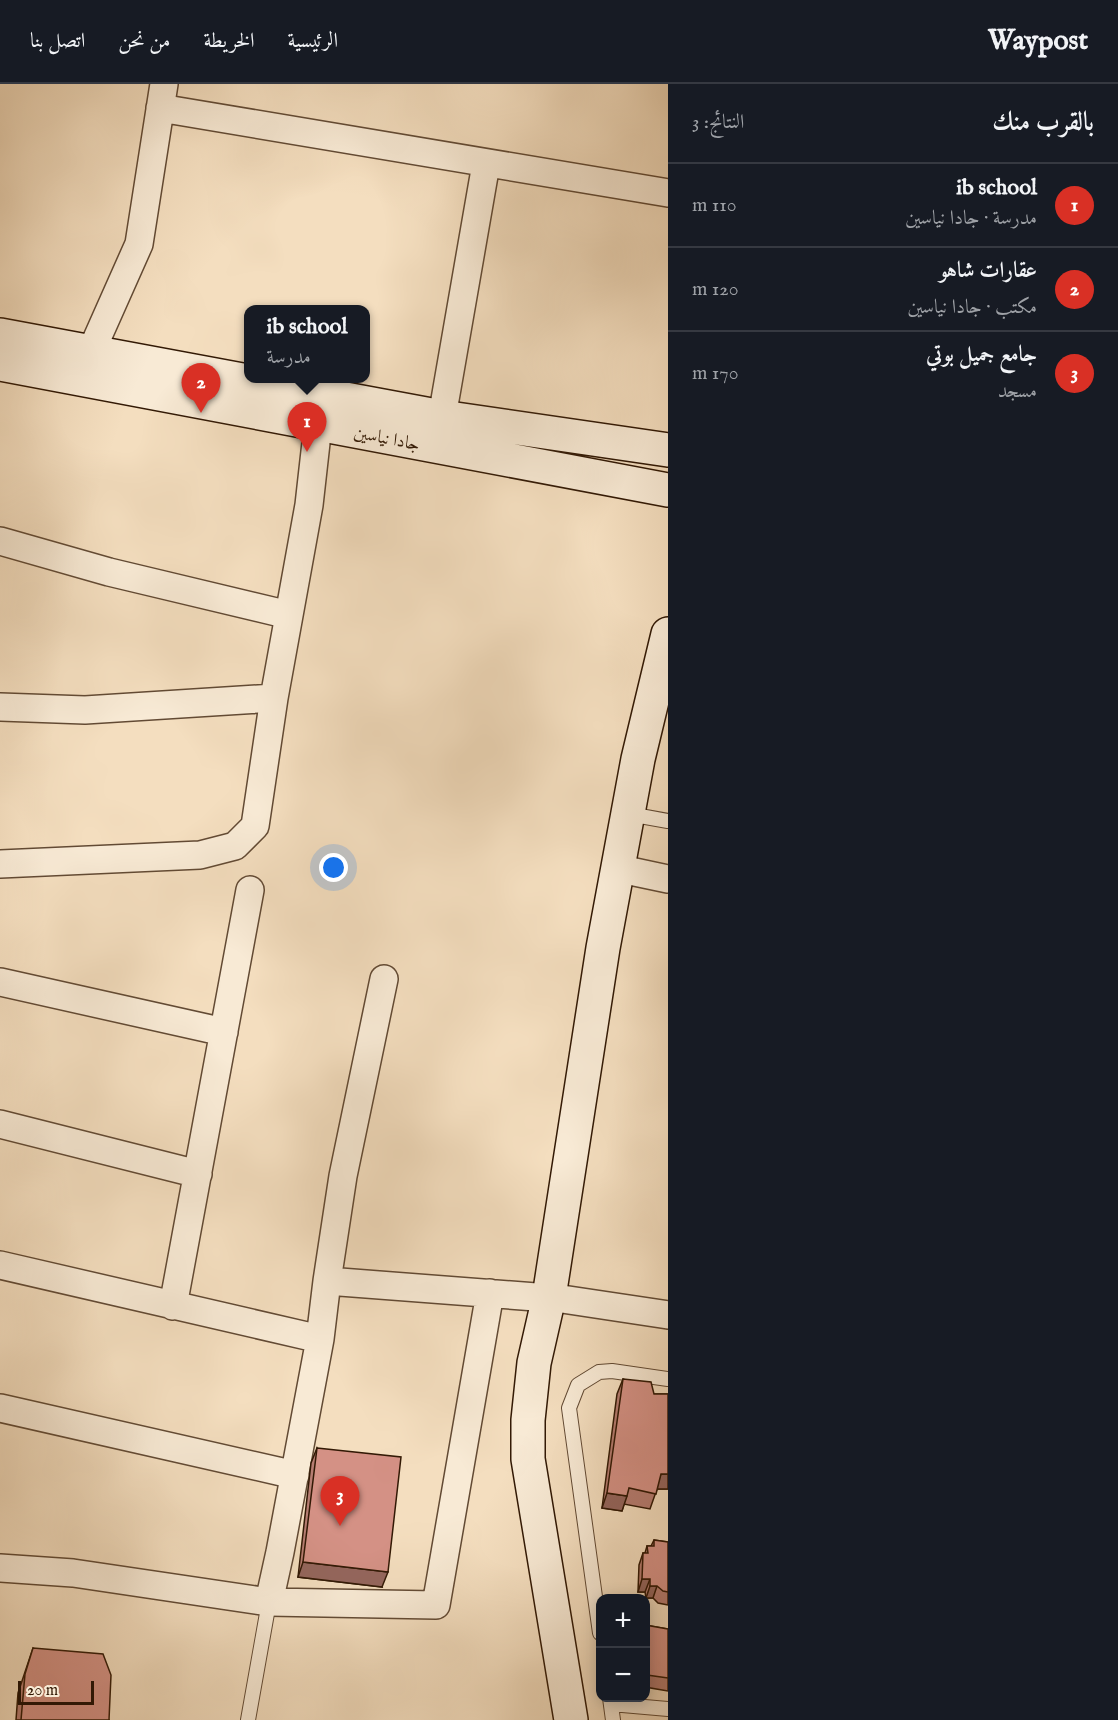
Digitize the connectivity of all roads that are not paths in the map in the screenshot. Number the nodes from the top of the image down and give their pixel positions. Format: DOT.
graph roads {
  1 [pos="162,96"];
  2 [pos="486,164"];
  3 [pos="668,193"];
  4 [pos="0,335"];
  5 [pos="91,352"];
  6 [pos="0,364"];
  7 [pos="442,417"];
  8 [pos="398,424"];
  9 [pos="318,425"];
  10 [pos="668,450"];
  11 [pos="662,496"];
  12 [pos="0,541"];
  13 [pos="290,615"];
  14 [pos="668,634"];
  15 [pos="274,698"];
  16 [pos="668,706"];
  17 [pos="0,707"];
  18 [pos="654,818"];
  19 [pos="0,864"];
  20 [pos="630,871"];
  21 [pos="668,879"];
  22 [pos="250,890"];
  23 [pos="384,979"];
  24 [pos="0,982"];
  25 [pos="224,1032"];
  26 [pos="0,1125"];
  27 [pos="198,1174"];
  28 [pos="0,1265"];
  29 [pos="327,1281"];
  30 [pos="490,1293"];
  31 [pos="556,1298"];
  32 [pos="173,1305"];
  33 [pos="668,1314"];
  34 [pos="320,1339"];
  35 [pos="668,1378"];
  36 [pos="0,1408"];
  37 [pos="295,1475"];
  38 [pos="0,1568"];
  39 [pos="269,1602"];
  40 [pos="596,1605"];
  41 [pos="603,1707"];
  42 [pos="668,1709"];
  43 [pos="248,1720"];
  44 [pos="571,1720"];
  45 [pos="613,1720"];
  1 -- 2 [label="street"];
  1 -- 5 [label="street"];
  2 -- 3 [label="street"];
  2 -- 7 [label="street"];
  4 -- 5 [label="street, جادا نیاسین"];
  5 -- 8 [label="street, جادا نیاسین"];
  6 -- 9 [label="street, جادا نیاسین"];
  7 -- 8 [label="street, جادا نیاسین"];
  7 -- 10 [label="street, جادا نیاسین"];
  8 -- 9 [label="street, جادا نیاسین"];
  8 -- 11 [label="street, جادا نیاسین"];
  9 -- 13 [label="street"];
  12 -- 13 [label="street"];
  13 -- 15 [label="street"];
  14 -- 31 [label="street"];
  15 -- 17 [label="street"];
  15 -- 19 [label="street"];
  16 -- 18 [label="street"];
  18 -- 20 [label="street"];
  20 -- 21 [label="street"];
  20 -- 31 [label="street"];
  22 -- 25 [label="street"];
  23 -- 29 [label="street"];
  24 -- 25 [label="street"];
  25 -- 27 [label="street"];
  26 -- 27 [label="street"];
  27 -- 32 [label="street"];
  28 -- 32 [label="street"];
  29 -- 30 [label="street"];
  29 -- 34 [label="street"];
  30 -- 31 [label="street"];
  30 -- 39 [label="street"];
  31 -- 33 [label="street"];
  31 -- 41 [label="street"];
  31 -- 44 [label="street"];
  32 -- 34 [label="street"];
  34 -- 37 [label="street"];
  35 -- 40 [label="lane"];
  36 -- 37 [label="street"];
  37 -- 39 [label="street"];
  38 -- 39 [label="street"];
  39 -- 43 [label="lane"];
  41 -- 42 [label="lane"];
  41 -- 45 [label="lane"];
}
